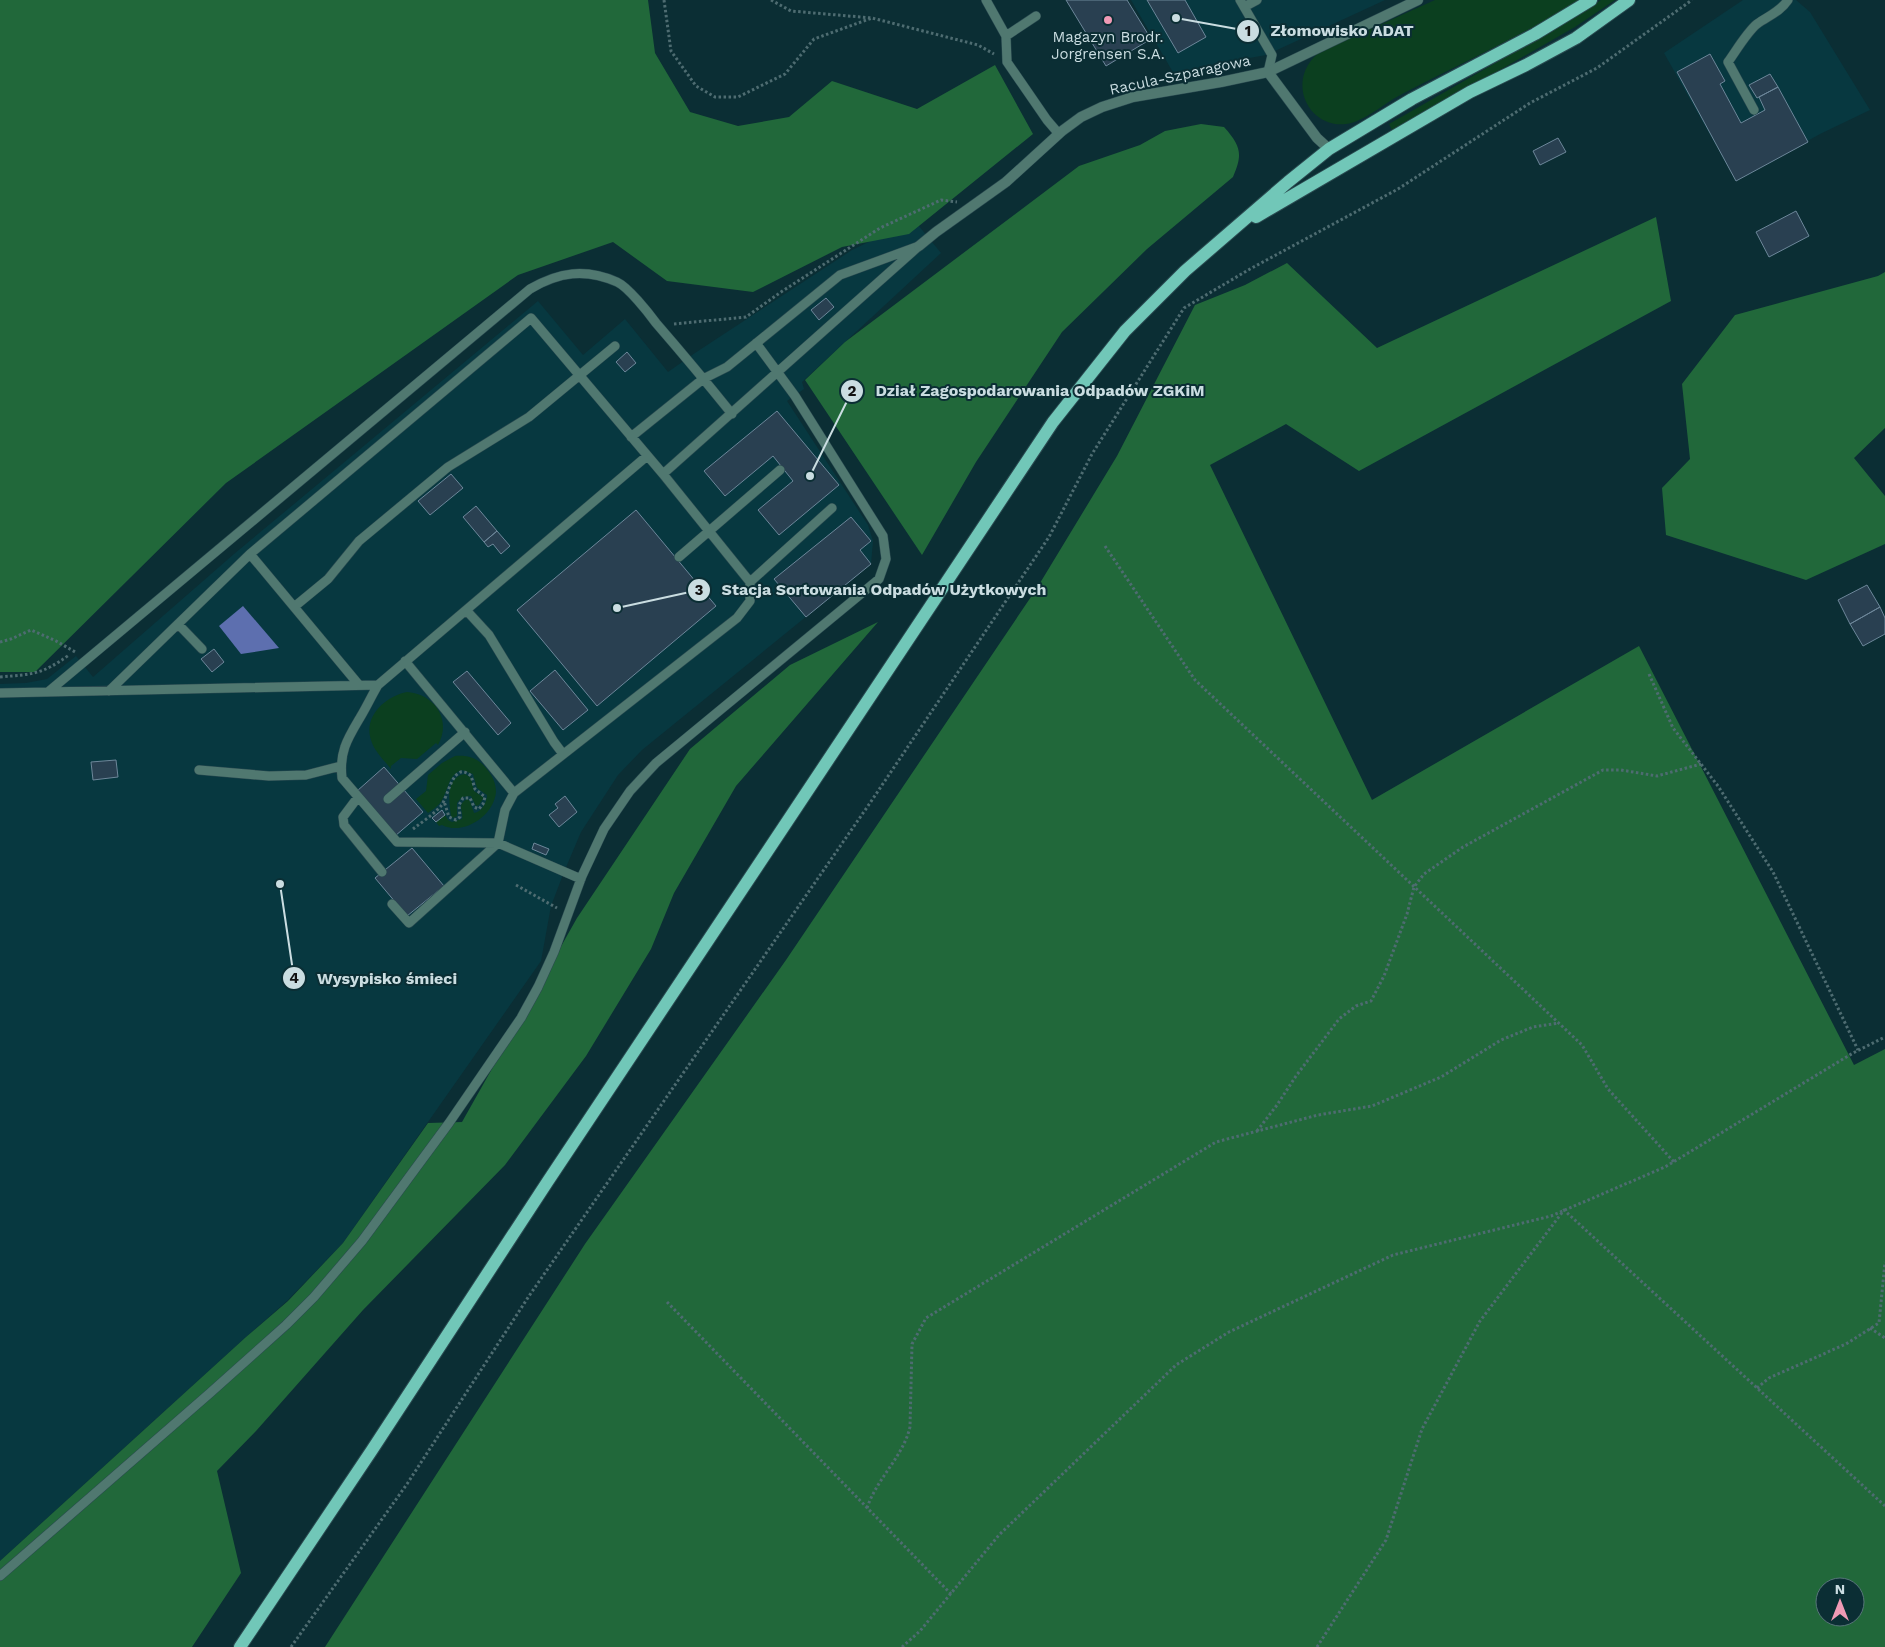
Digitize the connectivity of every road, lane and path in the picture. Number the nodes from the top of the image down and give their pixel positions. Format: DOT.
graph roads {
  1 [pos="664,0"];
  2 [pos="771,0"];
  3 [pos="986,0"];
  4 [pos="1257,0"];
  5 [pos="1418,0"];
  6 [pos="1591,0"];
  7 [pos="1630,0"];
  8 [pos="1692,0"];
  9 [pos="1788,0"];
  10 [pos="1242,3"];
  11 [pos="1036,16"];
  12 [pos="872,18"];
  13 [pos="1006,36"];
  14 [pos="1007,62"];
  15 [pos="1268,72"];
  16 [pos="1754,110"];
  17 [pos="1059,134"];
  18 [pos="1329,150"];
  19 [pos="972,207"];
  20 [pos="1236,228"];
  21 [pos="919,246"];
  22 [pos="658,325"];
  23 [pos="756,343"];
  24 [pos="615,346"];
  25 [pos="778,372"];
  26 [pos="579,375"];
  27 [pos="703,379"];
  28 [pos="732,414"];
  29 [pos="631,437"];
  30 [pos="647,456"];
  31 [pos="780,470"];
  32 [pos="663,474"];
  33 [pos="832,508"];
  34 [pos="709,531"];
  35 [pos="1104,546"];
  36 [pos="250,554"];
  37 [pos="679,557"];
  38 [pos="750,582"];
  39 [pos="294,607"];
  40 [pos="466,610"];
  41 [pos="178,624"];
  42 [pos="0,642"];
  43 [pos="202,649"];
  44 [pos="74,652"];
  45 [pos="88,659"];
  46 [pos="405,661"];
  47 [pos="1649,674"];
  48 [pos="0,677"];
  49 [pos="359,685"];
  50 [pos="378,685"];
  51 [pos="109,691"];
  52 [pos="48,692"];
  53 [pos="0,693"];
  54 [pos="465,732"];
  55 [pos="563,754"];
  56 [pos="1701,764"];
  57 [pos="341,766"];
  58 [pos="199,770"];
  59 [pos="514,793"];
  60 [pos="358,797"];
  61 [pos="388,799"];
  62 [pos="444,801"];
  63 [pos="397,842"];
  64 [pos="498,844"];
  65 [pos="382,872"];
  66 [pos="581,879"];
  67 [pos="516,885"];
  68 [pos="1414,887"];
  69 [pos="392,904"];
  70 [pos="569,913"];
  71 [pos="1559,1023"];
  72 [pos="1885,1037"];
  73 [pos="1858,1050"];
  74 [pos="1257,1131"];
  75 [pos="1674,1162"];
  76 [pos="1564,1210"];
  77 [pos="1885,1262"];
  78 [pos="667,1302"];
  79 [pos="1870,1328"];
  80 [pos="1885,1338"];
  81 [pos="1756,1388"];
  82 [pos="1885,1506"];
  83 [pos="867,1508"];
  84 [pos="0,1576"];
  85 [pos="951,1594"];
  86 [pos="240,1647"];
  87 [pos="291,1647"];
  88 [pos="902,1647"];
  89 [pos="1317,1647"];
  1 -- 12 [label="path"];
  2 -- 12 [label="path"];
  3 -- 13 [label="lane"];
  4 -- 10 [label="lane"];
  5 -- 15 [label="street, Racula-Szparagowa"];
  6 -- 18 [label="main road"];
  7 -- 20 [label="main road"];
  8 -- 87 [label="path"];
  9 -- 16 [label="lane"];
  10 -- 15 [label="lane"];
  11 -- 13 [label="lane"];
  12 -- 14 [label="path"];
  13 -- 14 [label="lane"];
  14 -- 17 [label="lane"];
  15 -- 17 [label="street, Racula-Szparagowa"];
  15 -- 18 [label="street"];
  17 -- 19 [label="street, Racula-Szparagowa"];
  18 -- 20 [label="main road"];
  19 -- 21 [label="street, Racula-Szparagowa"];
  19 -- 22 [label="path"];
  20 -- 86 [label="main road"];
  21 -- 23 [label="lane"];
  21 -- 25 [label="lane"];
  22 -- 27 [label="lane"];
  22 -- 45 [label="lane"];
  23 -- 25 [label="lane"];
  23 -- 27 [label="lane"];
  24 -- 26 [label="lane"];
  25 -- 28 [label="lane"];
  25 -- 66 [label="lane"];
  26 -- 29 [label="lane"];
  26 -- 36 [label="lane"];
  26 -- 39 [label="lane"];
  27 -- 28 [label="lane"];
  27 -- 29 [label="lane"];
  28 -- 32 [label="lane"];
  29 -- 30 [label="lane"];
  30 -- 32 [label="lane"];
  30 -- 40 [label="lane"];
  31 -- 34 [label="lane"];
  32 -- 34 [label="lane"];
  33 -- 38 [label="lane"];
  34 -- 37 [label="lane"];
  34 -- 38 [label="lane"];
  35 -- 68 [label="path"];
  36 -- 39 [label="lane"];
  36 -- 41 [label="lane"];
  38 -- 55 [label="lane"];
  39 -- 49 [label="lane"];
  40 -- 46 [label="lane"];
  40 -- 55 [label="lane"];
  41 -- 43 [label="lane"];
  41 -- 51 [label="lane"];
  42 -- 44 [label="path"];
  44 -- 45 [label="path"];
  44 -- 48 [label="path"];
  45 -- 52 [label="lane"];
  46 -- 50 [label="lane"];
  46 -- 54 [label="lane"];
  47 -- 56 [label="path"];
  49 -- 50 [label="lane"];
  49 -- 51 [label="lane"];
  50 -- 57 [label="lane"];
  51 -- 52 [label="lane"];
  52 -- 53 [label="lane"];
  54 -- 59 [label="lane"];
  54 -- 61 [label="lane"];
  55 -- 59 [label="lane"];
  56 -- 68 [label="path"];
  56 -- 73 [label="path"];
  57 -- 58 [label="lane"];
  57 -- 60 [label="lane"];
  59 -- 64 [label="lane"];
  60 -- 63 [label="lane"];
  60 -- 65 [label="lane"];
  62 -- 62 [label="path"];
  62 -- 63 [label="path"];
  63 -- 64 [label="lane"];
  64 -- 66 [label="lane"];
  64 -- 69 [label="lane"];
  66 -- 70 [label="lane"];
  67 -- 70 [label="path"];
  68 -- 71 [label="path"];
  68 -- 74 [label="path"];
  70 -- 84 [label="lane"];
  71 -- 74 [label="path"];
  71 -- 75 [label="path"];
  72 -- 73 [label="path"];
  73 -- 75 [label="path"];
  74 -- 83 [label="path"];
  75 -- 76 [label="path"];
  76 -- 81 [label="path"];
  76 -- 85 [label="path"];
  76 -- 89 [label="path"];
  77 -- 79 [label="path"];
  78 -- 83 [label="path"];
  79 -- 80 [label="path"];
  79 -- 81 [label="path"];
  81 -- 82 [label="path"];
  83 -- 85 [label="path"];
  85 -- 88 [label="path"];
}
